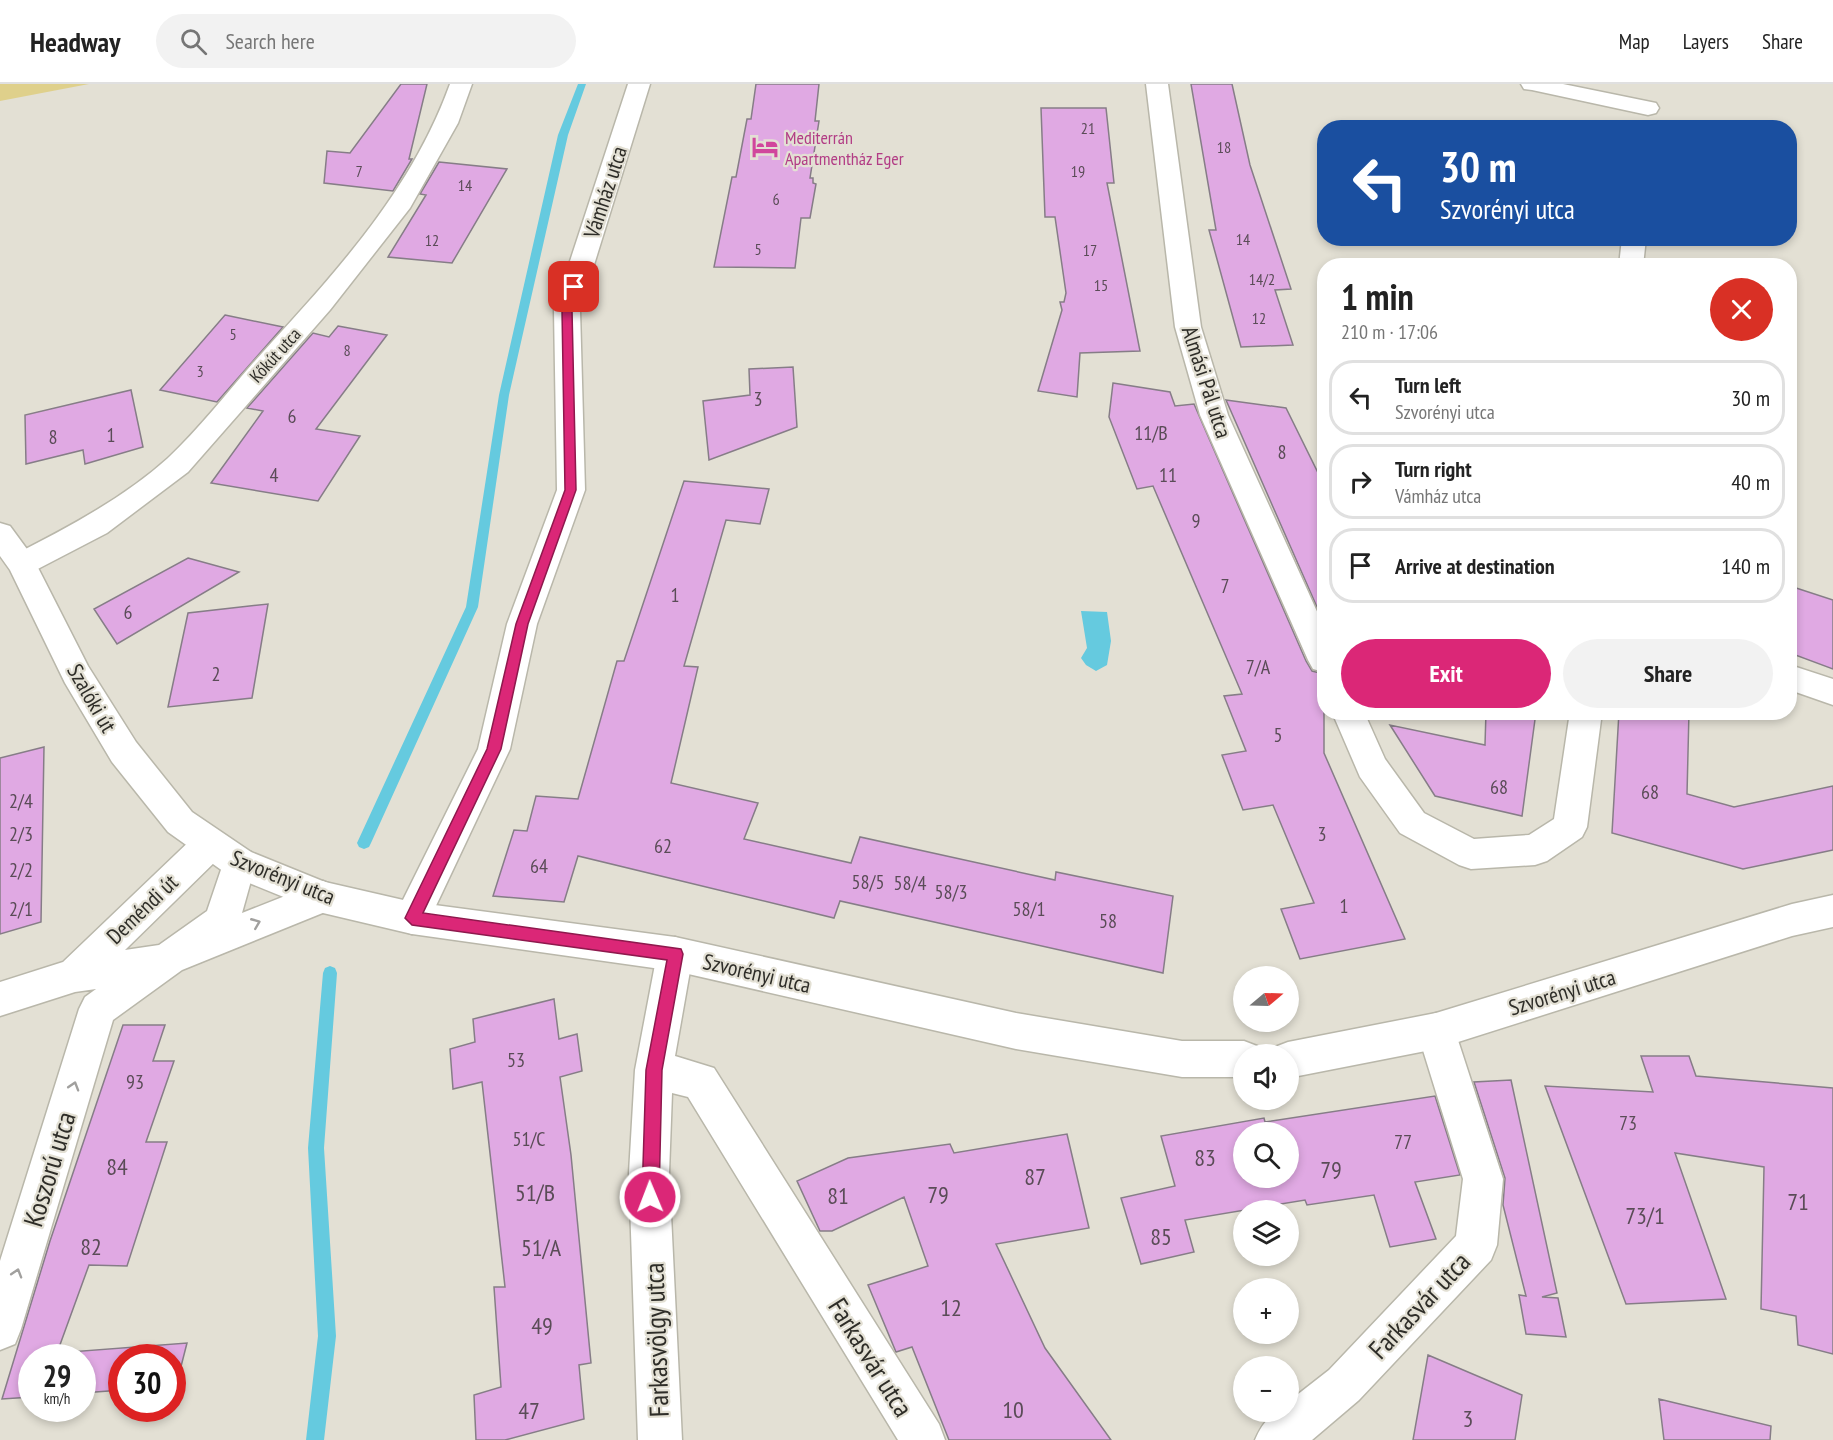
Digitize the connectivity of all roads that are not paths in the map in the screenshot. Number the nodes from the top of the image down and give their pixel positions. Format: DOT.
graph roads {
  1 [pos="461,84"];
  2 [pos="639,84"];
  3 [pos="1157,84"];
  4 [pos="1532,84"];
  5 [pos="1651,84"];
  6 [pos="1647,118"];
  7 [pos="0,534"];
  8 [pos="22,564"];
  9 [pos="1317,644"];
  10 [pos="1797,680"];
  11 [pos="1833,692"];
  12 [pos="1351,720"];
  13 [pos="1585,720"];
  14 [pos="210,844"];
  15 [pos="239,863"];
  16 [pos="323,897"];
  17 [pos="1833,911"];
  18 [pos="412,918"];
  19 [pos="675,954"];
  20 [pos="162,961"];
  21 [pos="75,975"];
  22 [pos="0,999"];
  23 [pos="98,1009"];
  24 [pos="1436,1031"];
  25 [pos="1299,1058"];
  26 [pos="1233,1059"];
  27 [pos="654,1070"];
  28 [pos="0,1329"];
  29 [pos="660,1440"];
  30 [pos="923,1440"];
  31 [pos="1277,1440"];
  1 -- 8 [label="street, Kőkút utca"];
  2 -- 18 [label="street, Vámház utca"];
  3 -- 9 [label="street, Almási Pál utca"];
  4 -- 6 [label="street"];
  5 -- 6 [label="street"];
  7 -- 8 [label="street, Szalóki út"];
  8 -- 14 [label="street, Szalóki út"];
  10 -- 11 [label="street"];
  12 -- 13 [label="street"];
  14 -- 15 [label="street, Szvorényi utca"];
  14 -- 21 [label="street, Deméndi út"];
  15 -- 16 [label="street, Szvorényi utca"];
  15 -- 20 [label="street, Deméndi út"];
  16 -- 18 [label="street, Szvorényi utca"];
  20 -- 16 [label="street, Deméndi út, one-way"];
  17 -- 24 [label="street, Szvorényi utca"];
  18 -- 19 [label="street, Szvorényi utca"];
  19 -- 26 [label="street, Szvorényi utca"];
  19 -- 27 [label="street, Farkasvölgy utca"];
  20 -- 21 [label="street, Deméndi út"];
  20 -- 23 [label="street"];
  21 -- 22 [label="street, Deméndi út"];
  21 -- 23 [label="street"];
  28 -- 23 [label="street, Koszorú utca, one-way"];
  24 -- 25 [label="street, Szvorényi utca"];
  24 -- 31 [label="street, Farkasvár utca"];
  27 -- 29 [label="street, Farkasvölgy utca"];
  27 -- 30 [label="street, Farkasvár utca"];
}
